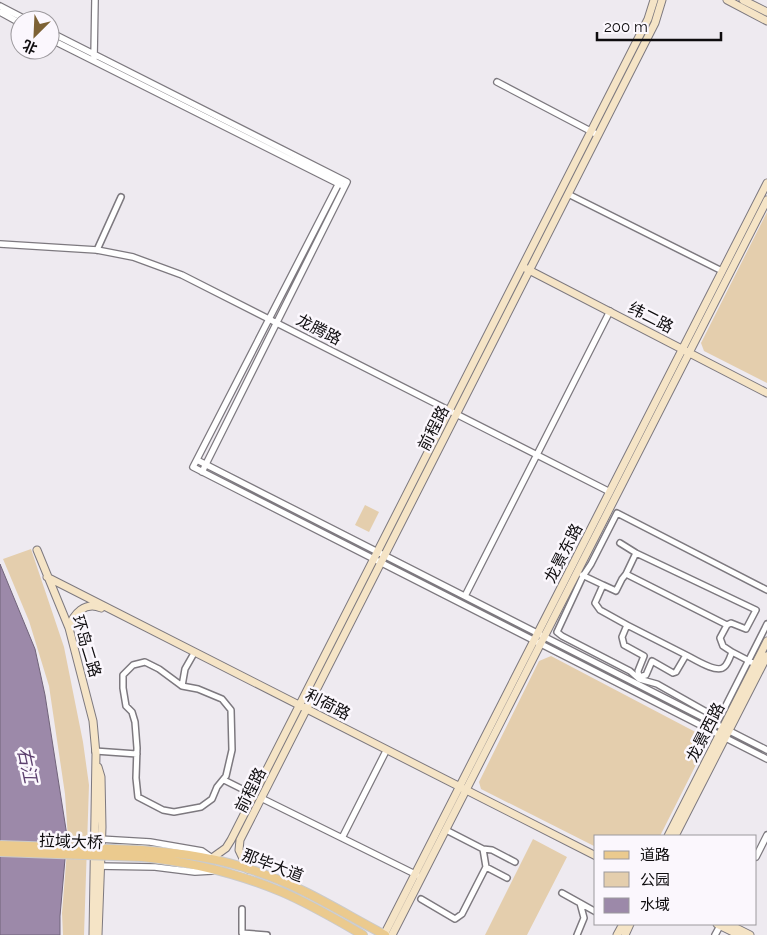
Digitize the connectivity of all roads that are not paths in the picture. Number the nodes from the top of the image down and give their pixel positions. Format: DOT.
graph roads {
  1 [pos="95,0"];
  2 [pos="654,0"];
  3 [pos="662,0"];
  4 [pos="727,0"];
  5 [pos="743,0"];
  6 [pos="767,12"];
  7 [pos="767,21"];
  8 [pos="60,38"];
  9 [pos="60,44"];
  10 [pos="94,59"];
  11 [pos="497,82"];
  12 [pos="594,133"];
  13 [pos="340,181"];
  14 [pos="767,183"];
  15 [pos="568,194"];
  16 [pos="122,197"];
  17 [pos="767,200"];
  18 [pos="0,244"];
  19 [pos="98,250"];
  20 [pos="526,268"];
  21 [pos="722,271"];
  22 [pos="610,311"];
  23 [pos="269,318"];
  24 [pos="276,322"];
  25 [pos="686,351"];
  26 [pos="767,393"];
  27 [pos="452,413"];
  28 [pos="536,455"];
  29 [pos="197,460"];
  30 [pos="206,464"];
  31 [pos="202,472"];
  32 [pos="610,492"];
  33 [pos="620,543"];
  34 [pos="37,550"];
  35 [pos="381,553"];
  36 [pos="636,553"];
  37 [pos="377,561"];
  38 [pos="580,574"];
  39 [pos="626,574"];
  40 [pos="48,577"];
  41 [pos="603,584"];
  42 [pos="767,590"];
  43 [pos="464,596"];
  44 [pos="767,624"];
  45 [pos="627,625"];
  46 [pos="727,625"];
  47 [pos="69,628"];
  48 [pos="541,635"];
  49 [pos="767,641"];
  50 [pos="537,642"];
  51 [pos="732,652"];
  52 [pos="194,655"];
  53 [pos="686,655"];
  54 [pos="767,656"];
  55 [pos="748,660"];
  56 [pos="755,664"];
  57 [pos="638,680"];
  58 [pos="182,686"];
  59 [pos="302,709"];
  60 [pos="726,729"];
  61 [pos="722,736"];
  62 [pos="767,750"];
  63 [pos="96,753"];
  64 [pos="137,754"];
  65 [pos="385,754"];
  66 [pos="767,759"];
  67 [pos="224,780"];
  68 [pos="462,790"];
  69 [pos="258,797"];
  70 [pos="446,830"];
  71 [pos="669,835"];
  72 [pos="675,835"];
  73 [pos="767,835"];
  74 [pos="342,838"];
  75 [pos="98,839"];
  76 [pos="0,845"];
  77 [pos="483,849"];
  78 [pos="0,852"];
  79 [pos="141,853"];
  80 [pos="757,854"];
  81 [pos="594,855"];
  82 [pos="212,858"];
  83 [pos="594,861"];
  84 [pos="515,862"];
  85 [pos="97,866"];
  86 [pos="486,867"];
  87 [pos="248,869"];
  88 [pos="220,870"];
  89 [pos="418,876"];
  90 [pos="507,878"];
  91 [pos="562,893"];
  92 [pos="421,900"];
  93 [pos="580,904"];
  94 [pos="242,909"];
  95 [pos="594,911"];
  96 [pos="724,925"];
  97 [pos="725,925"];
  98 [pos="93,935"];
  99 [pos="98,935"];
  100 [pos="267,935"];
  101 [pos="363,935"];
  102 [pos="384,935"];
  103 [pos="392,935"];
  104 [pos="577,935"];
  105 [pos="739,935"];
  106 [pos="750,935"];
  1 -- 10 [label="street"];
  2 -- 12 [label="main road, 前程路"];
  3 -- 12 [label="main road, 前程路"];
  4 -- 7 [label="main road"];
  5 -- 6 [label="main road"];
  8 -- 10 [label="street"];
  9 -- 10 [label="street"];
  10 -- 13 [label="street"];
  11 -- 12 [label="street"];
  12 -- 15 [label="main road, 前程路"];
  12 -- 20 [label="main road, 前程路"];
  13 -- 23 [label="street"];
  13 -- 24 [label="street"];
  14 -- 21 [label="main road, 龙景东路"];
  15 -- 20 [label="main road, 前程路"];
  15 -- 21 [label="street"];
  16 -- 19 [label="street"];
  17 -- 25 [label="main road, 龙景东路"];
  18 -- 19 [label="street, 龙腾路"];
  19 -- 23 [label="street, 龙腾路"];
  20 -- 22 [label="main road, 纬二路"];
  20 -- 27 [label="main road, 前程路"];
  21 -- 25 [label="main road, 龙景东路"];
  22 -- 25 [label="main road, 纬二路"];
  22 -- 28 [label="street"];
  23 -- 24 [label="street, 龙腾路"];
  23 -- 29 [label="street"];
  24 -- 27 [label="street, 龙腾路"];
  24 -- 30 [label="street"];
  25 -- 26 [label="main road, 纬二路"];
  25 -- 32 [label="main road, 龙景东路"];
  25 -- 38 [label="main road, 龙景东路"];
  27 -- 28 [label="street, 龙腾路"];
  27 -- 35 [label="main road, 前程路"];
  28 -- 32 [label="street, 龙腾路"];
  28 -- 43 [label="street"];
  29 -- 30 [label="street"];
  29 -- 31 [label="street"];
  30 -- 31 [label="street"];
  30 -- 35 [label="street"];
  31 -- 37 [label="street"];
  32 -- 48 [label="main road, 龙景东路"];
  33 -- 36 [label="street"];
  34 -- 40 [label="main road, 环岛二路"];
  35 -- 37 [label="main road, 前程路"];
  35 -- 43 [label="street"];
  36 -- 39 [label="street"];
  36 -- 46 [label="street"];
  37 -- 50 [label="street"];
  37 -- 59 [label="main road, 前程路"];
  38 -- 41 [label="street"];
  38 -- 42 [label="street"];
  38 -- 48 [label="main road, 龙景东路"];
  38 -- 57 [label="street"];
  39 -- 41 [label="street"];
  39 -- 46 [label="street"];
  40 -- 47 [label="main road, 环岛二路"];
  40 -- 59 [label="main road, 利荷路"];
  41 -- 45 [label="street"];
  43 -- 48 [label="street"];
  44 -- 55 [label="street"];
  45 -- 53 [label="street"];
  45 -- 57 [label="street"];
  46 -- 51 [label="street"];
  47 -- 52 [label="main road, 利荷路"];
  47 -- 63 [label="main road, 环岛二路"];
  48 -- 50 [label="main road, 龙景东路"];
  48 -- 57 [label="street"];
  49 -- 56 [label="main road, 龙景西路"];
  50 -- 61 [label="street"];
  50 -- 68 [label="main road, 龙景东路"];
  51 -- 53 [label="street"];
  51 -- 55 [label="street"];
  52 -- 58 [label="street"];
  52 -- 59 [label="main road, 利荷路"];
  53 -- 57 [label="street"];
  54 -- 60 [label="main road, 龙景西路"];
  55 -- 56 [label="street"];
  55 -- 57 [label="street"];
  56 -- 60 [label="main road, 龙景西路"];
  57 -- 60 [label="street"];
  58 -- 64 [label="street"];
  58 -- 67 [label="street"];
  59 -- 65 [label="main road, 利荷路"];
  59 -- 68 [label="main road, 利荷路"];
  59 -- 69 [label="main road, 前程路"];
  60 -- 61 [label="main road, 龙景西路"];
  60 -- 62 [label="street"];
  61 -- 66 [label="street"];
  61 -- 71 [label="main road, 龙景西路"];
  61 -- 72 [label="main road, 龙景西路"];
  63 -- 64 [label="street"];
  63 -- 75 [label="main road, 环岛二路"];
  64 -- 67 [label="street"];
  65 -- 68 [label="main road, 利荷路"];
  65 -- 74 [label="street"];
  67 -- 69 [label="street"];
  68 -- 70 [label="main road, 龙景东路"];
  68 -- 81 [label="main road, 利荷路"];
  68 -- 83 [label="main road, 利荷路"];
  68 -- 89 [label="main road, 龙景东路"];
  69 -- 74 [label="street"];
  69 -- 82 [label="main road, 前程路"];
  69 -- 87 [label="main road, 前程路"];
  70 -- 77 [label="street"];
  70 -- 89 [label="main road, 龙景东路"];
  73 -- 80 [label="street"];
  74 -- 89 [label="street"];
  75 -- 82 [label="street"];
  75 -- 85 [label="main road, 环岛二路"];
  76 -- 79 [label="main road, 拉域大桥, bridge"];
  77 -- 84 [label="street"];
  77 -- 86 [label="street"];
  78 -- 79 [label="main road, 拉域大桥, bridge"];
  79 -- 82 [label="main road, 那毕大道"];
  79 -- 88 [label="main road, 那毕大道"];
  82 -- 87 [label="main road, 那毕大道"];
  85 -- 88 [label="street"];
  85 -- 98 [label="main road, 环岛二路"];
  85 -- 99 [label="main road, 环岛二路"];
  86 -- 90 [label="street"];
  86 -- 92 [label="street"];
  87 -- 102 [label="main road, 那毕大道"];
  88 -- 101 [label="main road, 那毕大道"];
  89 -- 102 [label="main road, 龙景东路"];
  89 -- 103 [label="main road, 龙景东路"];
  91 -- 93 [label="street"];
  93 -- 95 [label="street"];
  93 -- 104 [label="street"];
  94 -- 100 [label="street"];
  96 -- 105 [label="main road"];
  97 -- 106 [label="main road"];
}
